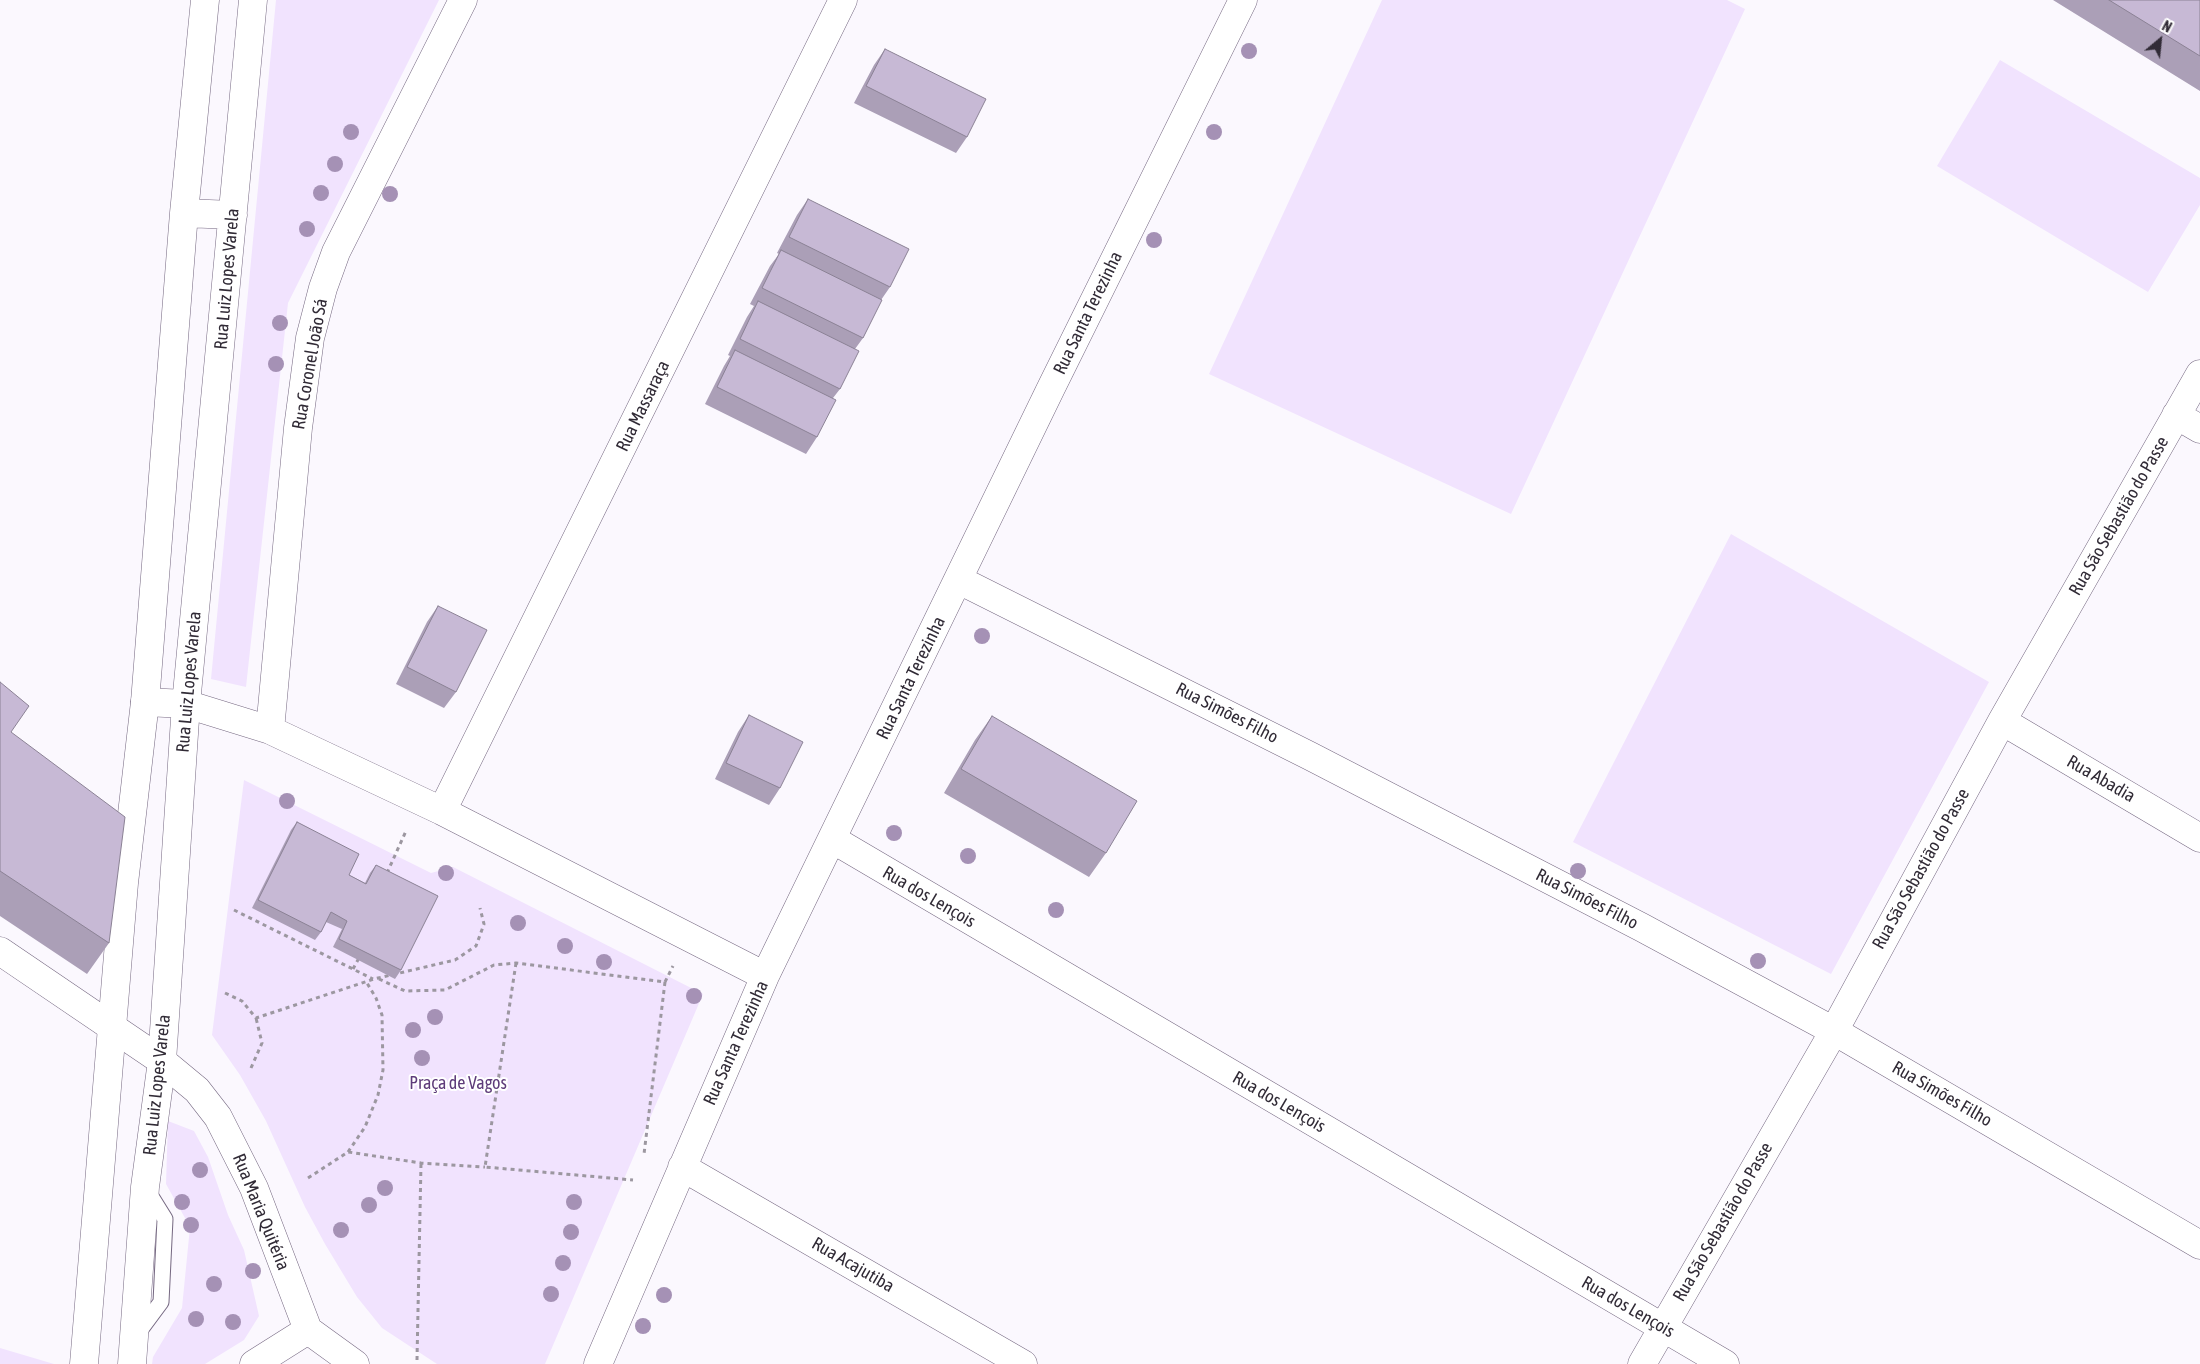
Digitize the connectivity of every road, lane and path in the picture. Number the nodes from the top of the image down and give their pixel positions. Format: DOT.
graph roads {
  1 [pos="205,0"];
  2 [pos="253,0"];
  3 [pos="463,0"];
  4 [pos="843,0"];
  5 [pos="1243,0"];
  6 [pos="184,213"];
  7 [pos="233,215"];
  8 [pos="2200,374"];
  9 [pos="2176,415"];
  10 [pos="2200,430"];
  11 [pos="959,580"];
  12 [pos="144,702"];
  13 [pos="186,704"];
  14 [pos="2002,721"];
  15 [pos="270,730"];
  16 [pos="442,811"];
  17 [pos="2200,838"];
  18 [pos="832,839"];
  19 [pos="394,859"];
  20 [pos="386,883"];
  21 [pos="480,908"];
  22 [pos="234,910"];
  23 [pos="0,951"];
  24 [pos="362,953"];
  25 [pos="516,963"];
  26 [pos="674,963"];
  27 [pos="354,969"];
  28 [pos="765,976"];
  29 [pos="374,979"];
  30 [pos="379,979"];
  31 [pos="665,982"];
  32 [pos="367,983"];
  33 [pos="225,993"];
  34 [pos="256,1018"];
  35 [pos="112,1027"];
  36 [pos="1834,1030"];
  37 [pos="162,1061"];
  38 [pos="251,1068"];
  39 [pos="348,1152"];
  40 [pos="644,1154"];
  41 [pos="421,1163"];
  42 [pos="682,1167"];
  43 [pos="485,1168"];
  44 [pos="308,1178"];
  45 [pos="633,1180"];
  46 [pos="2200,1245"];
  47 [pos="1662,1327"];
  48 [pos="308,1330"];
  49 [pos="133,1351"];
  50 [pos="280,1356"];
  51 [pos="417,1360"];
  52 [pos="84,1364"];
  53 [pos="254,1364"];
  54 [pos="355,1364"];
  55 [pos="598,1364"];
  56 [pos="1023,1364"];
  57 [pos="1642,1364"];
  58 [pos="1725,1364"];
  1 -- 6 [label="street"];
  2 -- 7 [label="street, Rua Luiz Lopes Varela"];
  3 -- 15 [label="street, Rua Coronel João Sá"];
  4 -- 16 [label="street, Rua Massaraça"];
  5 -- 11 [label="street, Rua Santa Terezinha"];
  6 -- 7 [label="street"];
  6 -- 12 [label="street"];
  7 -- 13 [label="street, Rua Luiz Lopes Varela"];
  8 -- 9 [label="street, Rua São Sebastião do Passe"];
  9 -- 10 [label="street"];
  9 -- 14 [label="street, Rua São Sebastião do Passe"];
  11 -- 18 [label="street, Rua Santa Terezinha"];
  11 -- 36 [label="street, Rua Simões Filho"];
  12 -- 13 [label="street"];
  12 -- 35 [label="street"];
  13 -- 15 [label="street"];
  13 -- 37 [label="street, Rua Luiz Lopes Varela"];
  14 -- 17 [label="street, Rua Abadia"];
  14 -- 36 [label="street, Rua São Sebastião do Passe"];
  15 -- 16 [label="street"];
  16 -- 28 [label="street"];
  18 -- 28 [label="street, Rua Santa Terezinha"];
  18 -- 47 [label="street, Rua dos Lençois"];
  19 -- 20 [label="path"];
  21 -- 30 [label="path"];
  22 -- 27 [label="path"];
  23 -- 35 [label="street, Rua Maria Quitéria"];
  24 -- 27 [label="path"];
  25 -- 30 [label="path"];
  25 -- 31 [label="path"];
  25 -- 43 [label="path"];
  26 -- 31 [label="path"];
  27 -- 29 [label="path"];
  28 -- 42 [label="street, Rua Santa Terezinha"];
  29 -- 30 [label="path"];
  29 -- 32 [label="path"];
  31 -- 40 [label="path"];
  32 -- 34 [label="path"];
  32 -- 39 [label="path"];
  33 -- 34 [label="path"];
  34 -- 38 [label="path"];
  35 -- 37 [label="street, Rua Maria Quitéria"];
  35 -- 52 [label="street"];
  36 -- 46 [label="street, Rua Simões Filho"];
  36 -- 47 [label="street, Rua São Sebastião do Passe"];
  37 -- 48 [label="street, Rua Maria Quitéria"];
  37 -- 49 [label="street, Rua Luiz Lopes Varela"];
  39 -- 41 [label="path"];
  39 -- 44 [label="path"];
  41 -- 43 [label="path"];
  41 -- 51 [label="path"];
  42 -- 55 [label="street, Rua Santa Terezinha"];
  42 -- 56 [label="street, Rua Acajutiba"];
  43 -- 45 [label="path"];
  47 -- 57 [label="street, Rua São Sebastião do Passe"];
  47 -- 58 [label="street, Rua dos Lençois"];
  48 -- 50 [label="street"];
  48 -- 54 [label="street"];
  50 -- 53 [label="street"];
}
